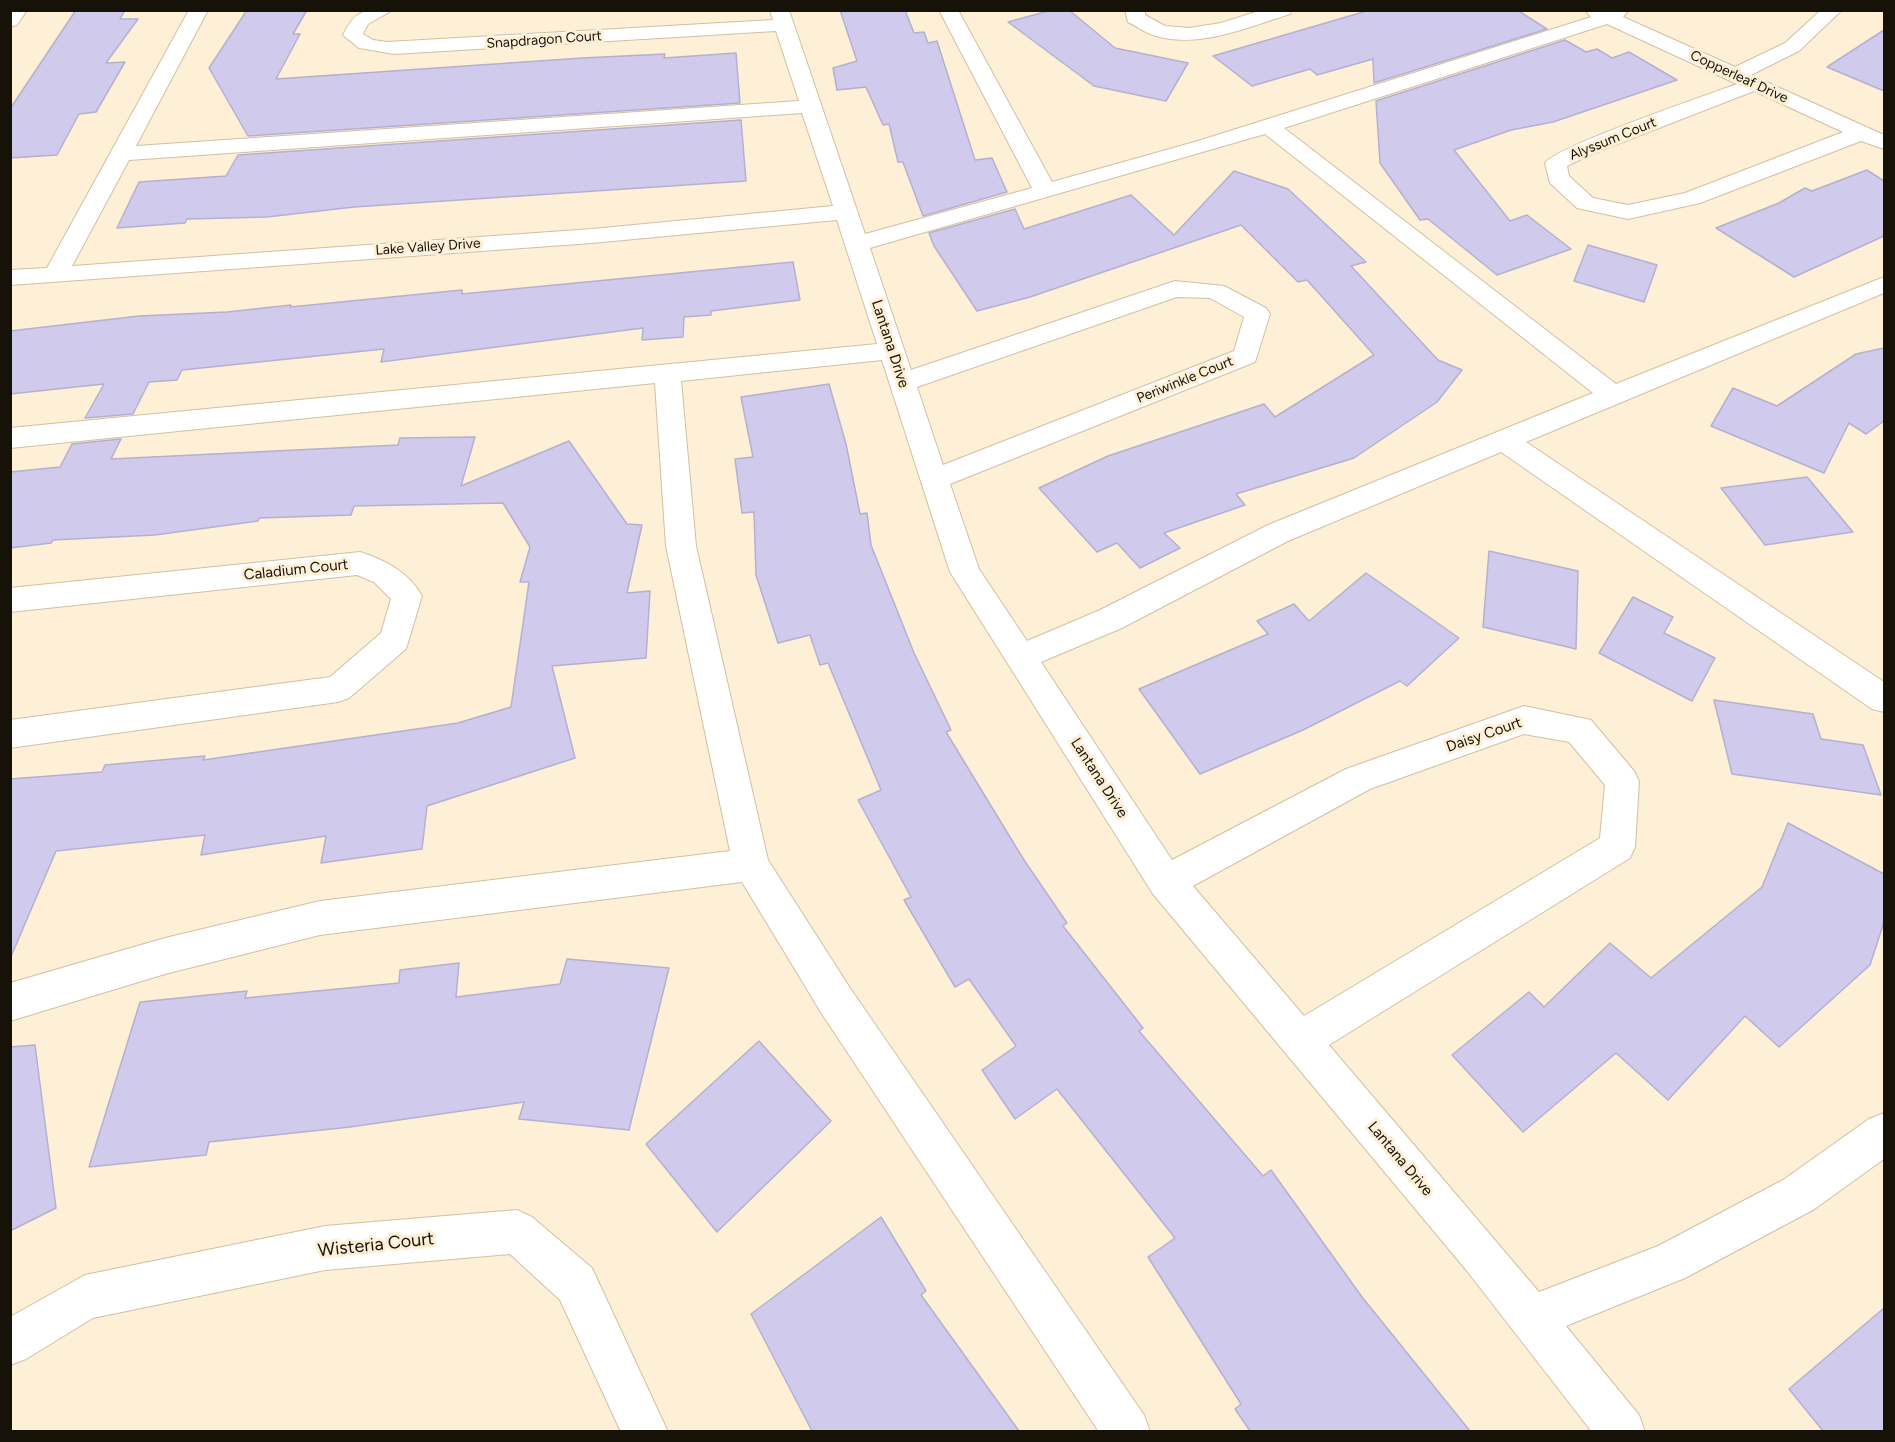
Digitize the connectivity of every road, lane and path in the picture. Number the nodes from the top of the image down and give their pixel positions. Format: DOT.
graph roads {
  1 [pos="18,10"];
  2 [pos="199,10"];
  3 [pos="384,10"];
  4 [pos="948,10"];
  5 [pos="1135,10"];
  6 [pos="1283,10"];
  7 [pos="1833,10"];
  8 [pos="1608,13"];
  9 [pos="780,18"];
  10 [pos="10,21"];
  11 [pos="1744,79"];
  12 [pos="810,106"];
  13 [pos="1269,127"];
  14 [pos="1861,133"];
  15 [pos="1884,143"];
  16 [pos="121,154"];
  17 [pos="1045,190"];
  18 [pos="846,212"];
  19 [pos="857,244"];
  20 [pos="56,274"];
  21 [pos="10,278"];
  22 [pos="1884,284"];
  23 [pos="892,351"];
  24 [pos="667,373"];
  25 [pos="903,382"];
  26 [pos="1614,396"];
  27 [pos="10,438"];
  28 [pos="1504,441"];
  29 [pos="935,479"];
  30 [pos="10,600"];
  31 [pos="1021,657"];
  32 [pos="1884,699"];
  33 [pos="10,734"];
  34 [pos="751,865"];
  35 [pos="1166,882"];
  36 [pos="10,1002"];
  37 [pos="1300,1041"];
  38 [pos="1884,1134"];
  39 [pos="1531,1317"];
  40 [pos="10,1343"];
  41 [pos="645,1431"];
  42 [pos="1127,1431"];
  43 [pos="1622,1431"];
  1 -- 10 [label="street"];
  2 -- 16 [label="street"];
  3 -- 9 [label="street, Snapdragon Court"];
  4 -- 17 [label="street"];
  5 -- 6 [label="street"];
  7 -- 11 [label="street"];
  8 -- 11 [label="street, Copperleaf Drive"];
  8 -- 13 [label="street"];
  9 -- 12 [label="street, Lantana Drive"];
  11 -- 14 [label="street, Copperleaf Drive"];
  11 -- 14 [label="street, Alyssum Court"];
  12 -- 16 [label="street"];
  12 -- 18 [label="street, Lantana Drive"];
  13 -- 17 [label="street"];
  13 -- 26 [label="street"];
  14 -- 15 [label="street, Copperleaf Drive"];
  16 -- 20 [label="street"];
  17 -- 19 [label="street"];
  18 -- 19 [label="street, Lantana Drive"];
  18 -- 20 [label="street, Lake Valley Drive"];
  19 -- 23 [label="street, Lantana Drive"];
  20 -- 21 [label="street, Lake Valley Drive"];
  22 -- 26 [label="street"];
  23 -- 24 [label="street"];
  23 -- 25 [label="street, Lantana Drive"];
  24 -- 27 [label="street"];
  24 -- 34 [label="street"];
  25 -- 29 [label="street, Lantana Drive"];
  25 -- 29 [label="street, Periwinkle Court"];
  26 -- 28 [label="street"];
  28 -- 31 [label="street"];
  28 -- 32 [label="street"];
  29 -- 31 [label="street, Lantana Drive"];
  30 -- 33 [label="street, Caladium Court"];
  31 -- 35 [label="street, Lantana Drive"];
  34 -- 36 [label="street"];
  34 -- 42 [label="street"];
  35 -- 37 [label="street, Lantana Drive"];
  35 -- 37 [label="street, Daisy Court"];
  37 -- 39 [label="street, Lantana Drive"];
  38 -- 39 [label="street"];
  39 -- 43 [label="street, Lantana Drive"];
  40 -- 41 [label="street, Wisteria Court"];
}
